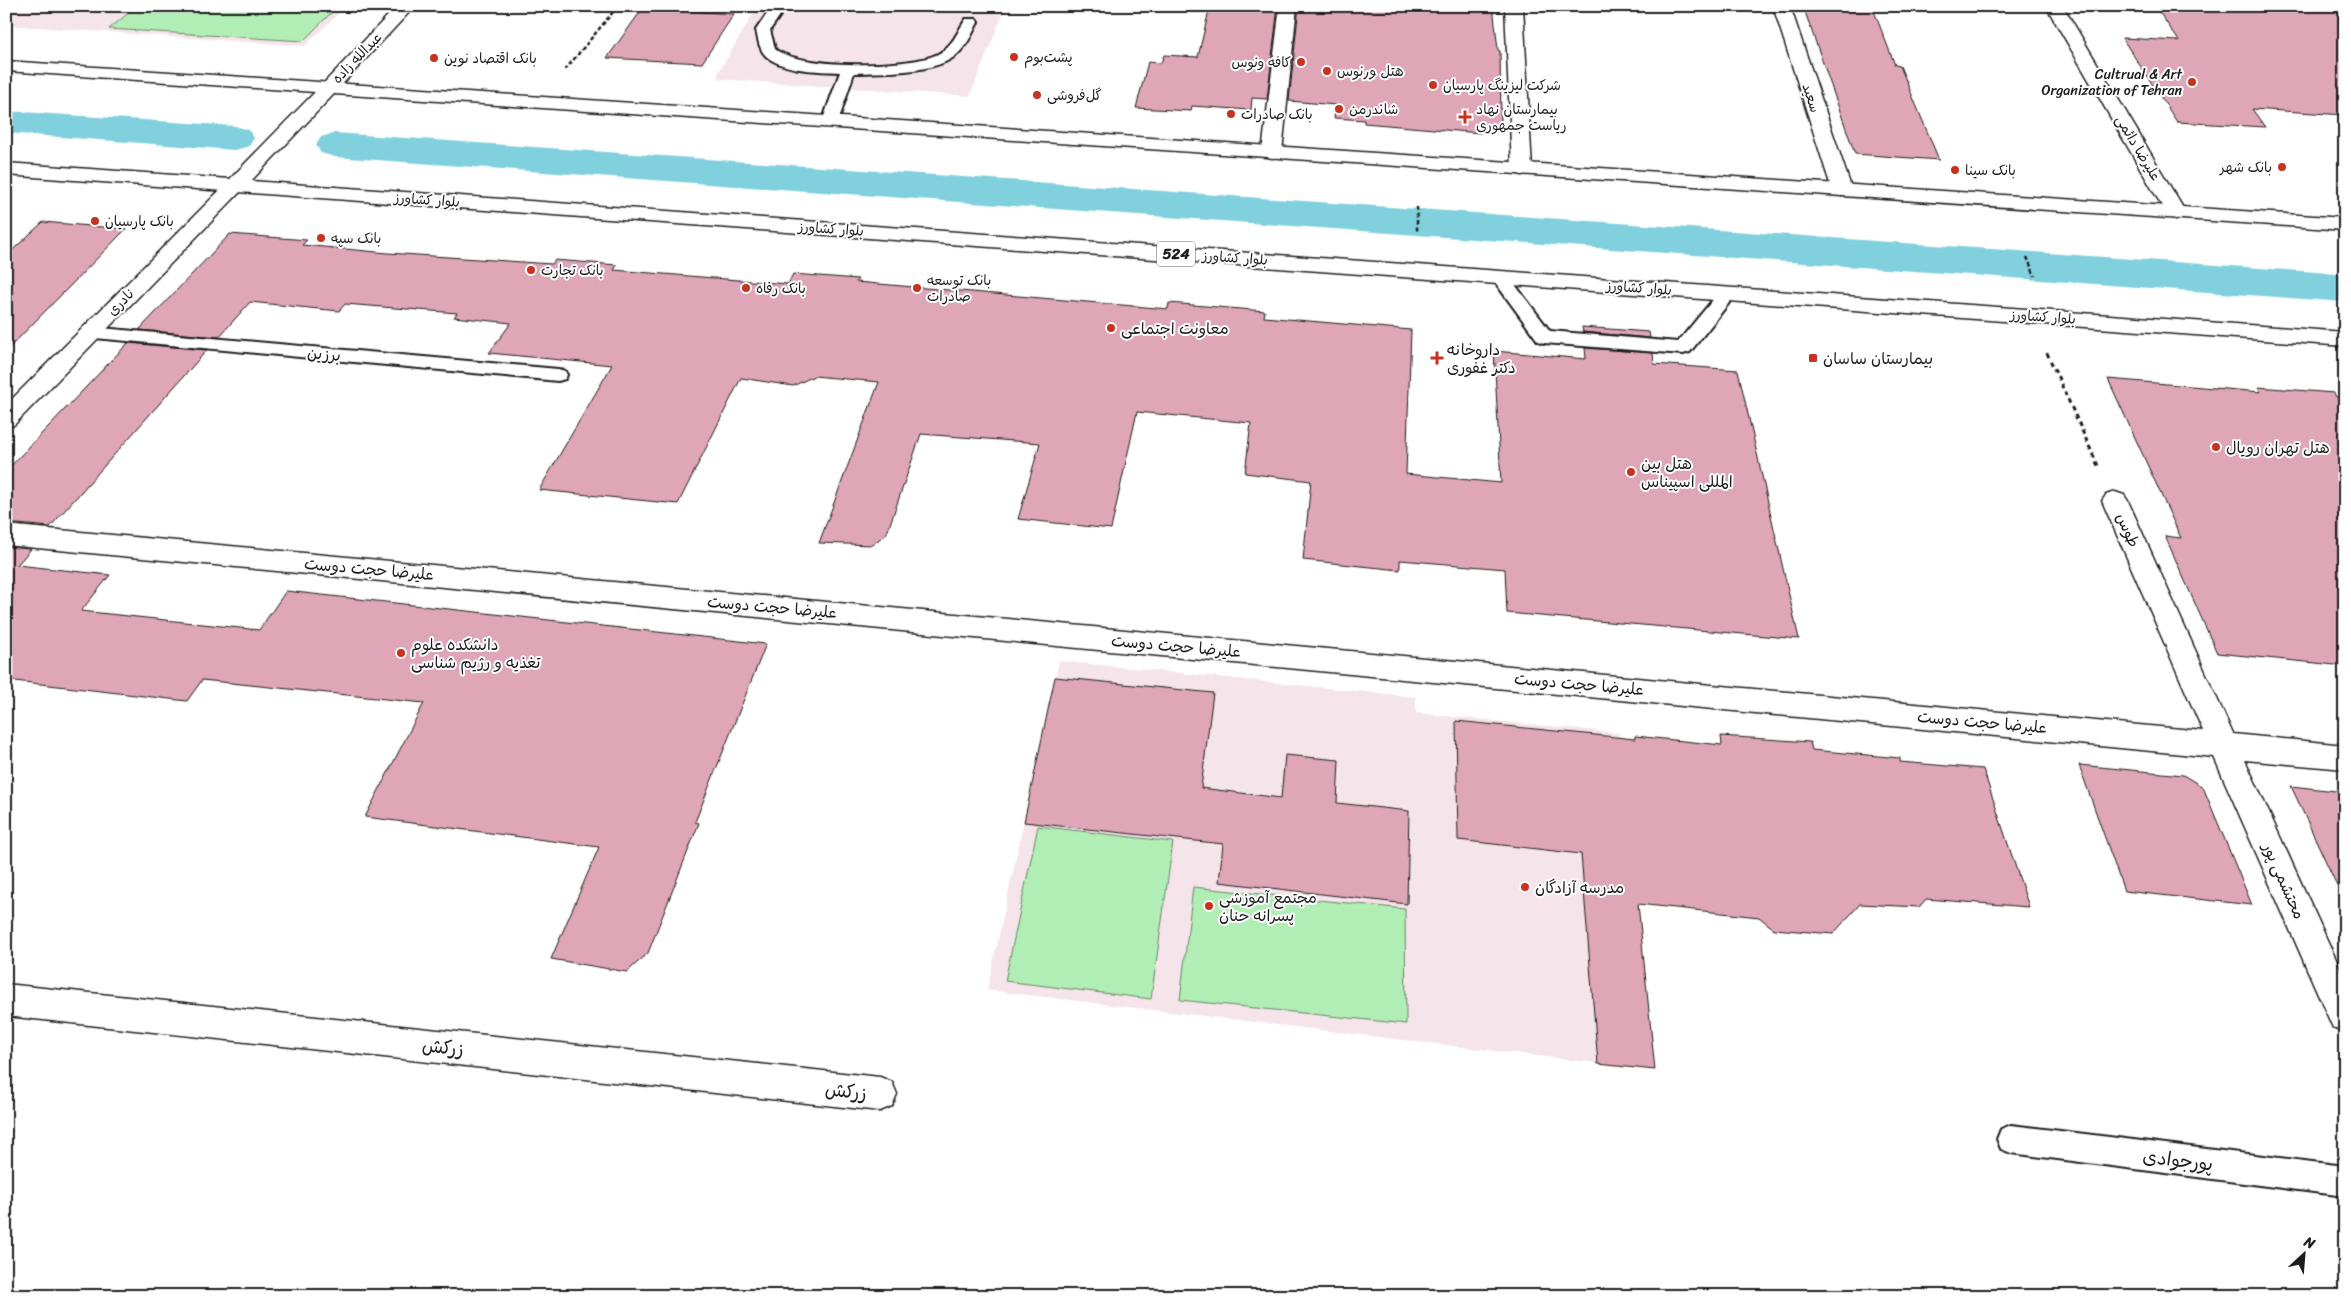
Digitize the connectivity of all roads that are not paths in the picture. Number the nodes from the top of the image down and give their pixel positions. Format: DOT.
graph roads {
  1 [pos="407,6"];
  2 [pos="1288,6"];
  3 [pos="1514,6"];
  4 [pos="1781,6"];
  5 [pos="2054,6"];
  6 [pos="774,14"];
  7 [pos="971,22"];
  8 [pos="6,66"];
  9 [pos="848,69"];
  10 [pos="328,88"];
  11 [pos="830,122"];
  12 [pos="1272,152"];
  13 [pos="6,169"];
  14 [pos="1522,169"];
  15 [pos="236,186"];
  16 [pos="1842,190"];
  17 [pos="2176,213"];
  18 [pos="2345,224"];
  19 [pos="1501,278"];
  20 [pos="1727,294"];
  21 [pos="90,333"];
  22 [pos="2345,339"];
  23 [pos="558,375"];
  24 [pos="6,419"];
  25 [pos="2115,501"];
  26 [pos="6,535"];
  27 [pos="2223,745"];
  28 [pos="2345,757"];
  29 [pos="6,1000"];
  30 [pos="2345,1017"];
  31 [pos="880,1094"];
  32 [pos="2010,1139"];
  33 [pos="2345,1181"];
  1 -- 10 [label="main road, عبدالله زاده"];
  2 -- 12 [label="main road"];
  3 -- 14 [label="main road"];
  4 -- 16 [label="main road, سعید"];
  5 -- 17 [label="main road, علیرضا دائمی"];
  6 -- 9 [label="lane"];
  7 -- 9 [label="lane"];
  8 -- 10 [label="main road"];
  9 -- 11 [label="lane"];
  10 -- 11 [label="main road"];
  10 -- 15 [label="main road, عبدالله زاده"];
  11 -- 12 [label="main road"];
  12 -- 14 [label="main road"];
  13 -- 15 [label="main road, بلوار کشاورز / 524"];
  14 -- 16 [label="main road"];
  15 -- 19 [label="main road, بلوار کشاورز / 524"];
  15 -- 21 [label="main road, نادری"];
  16 -- 17 [label="main road"];
  17 -- 18 [label="main road"];
  19 -- 20 [label="main road, بلوار کشاورز / 524"];
  19 -- 20 [label="lane"];
  20 -- 22 [label="main road, بلوار کشاورز / 524"];
  21 -- 23 [label="lane, برزین"];
  21 -- 24 [label="main road, نادری"];
  25 -- 27 [label="main road, طوس"];
  26 -- 27 [label="main road, علیرضا حجت دوست"];
  27 -- 28 [label="main road, علیرضا حجت دوست"];
  27 -- 30 [label="main road, محتشمی پور"];
  29 -- 31 [label="main road, زرکش"];
  32 -- 33 [label="lane, پورجوادی"];
}
